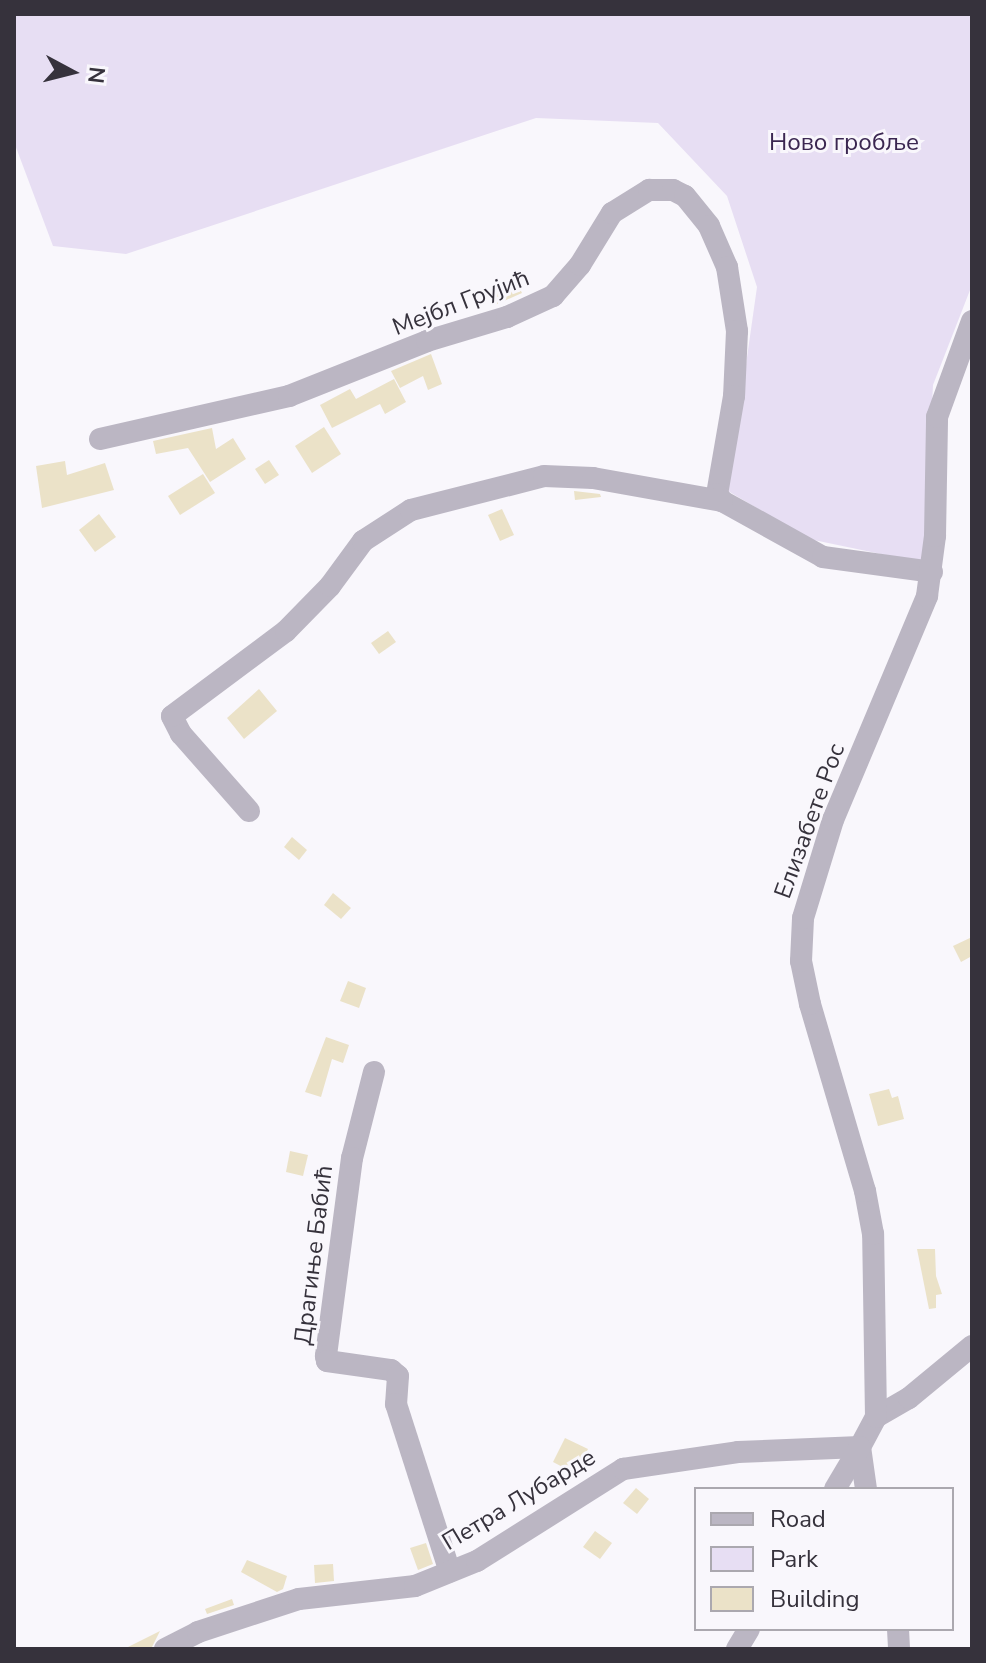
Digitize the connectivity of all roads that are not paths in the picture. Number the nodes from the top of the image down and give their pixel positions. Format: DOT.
graph roads {
  1 [pos="972,321"];
  2 [pos="100,439"];
  3 [pos="722,501"];
  4 [pos="932,572"];
  5 [pos="249,811"];
  6 [pos="374,1072"];
  7 [pos="972,1346"];
  8 [pos="876,1417"];
  9 [pos="860,1447"];
  10 [pos="836,1487"];
  11 [pos="866,1487"];
  12 [pos="450,1572"];
  13 [pos="748,1631"];
  14 [pos="165,1649"];
  15 [pos="737,1649"];
  1 -- 4 [label="street, Елизабете Рос"];
  2 -- 3 [label="street, Мејбл Грујић"];
  3 -- 4 [label="street"];
  3 -- 5 [label="street"];
  4 -- 8 [label="street, Елизабете Рос"];
  6 -- 12 [label="street, Драгиње Бабић"];
  7 -- 8 [label="street"];
  8 -- 9 [label="street, Елизабете Рос"];
  9 -- 10 [label="street, Елизабете Рос"];
  9 -- 11 [label="street"];
  9 -- 12 [label="street, Петра Лубарде"];
  12 -- 14 [label="street, Петра Лубарде"];
  13 -- 15 [label="street"];
}
